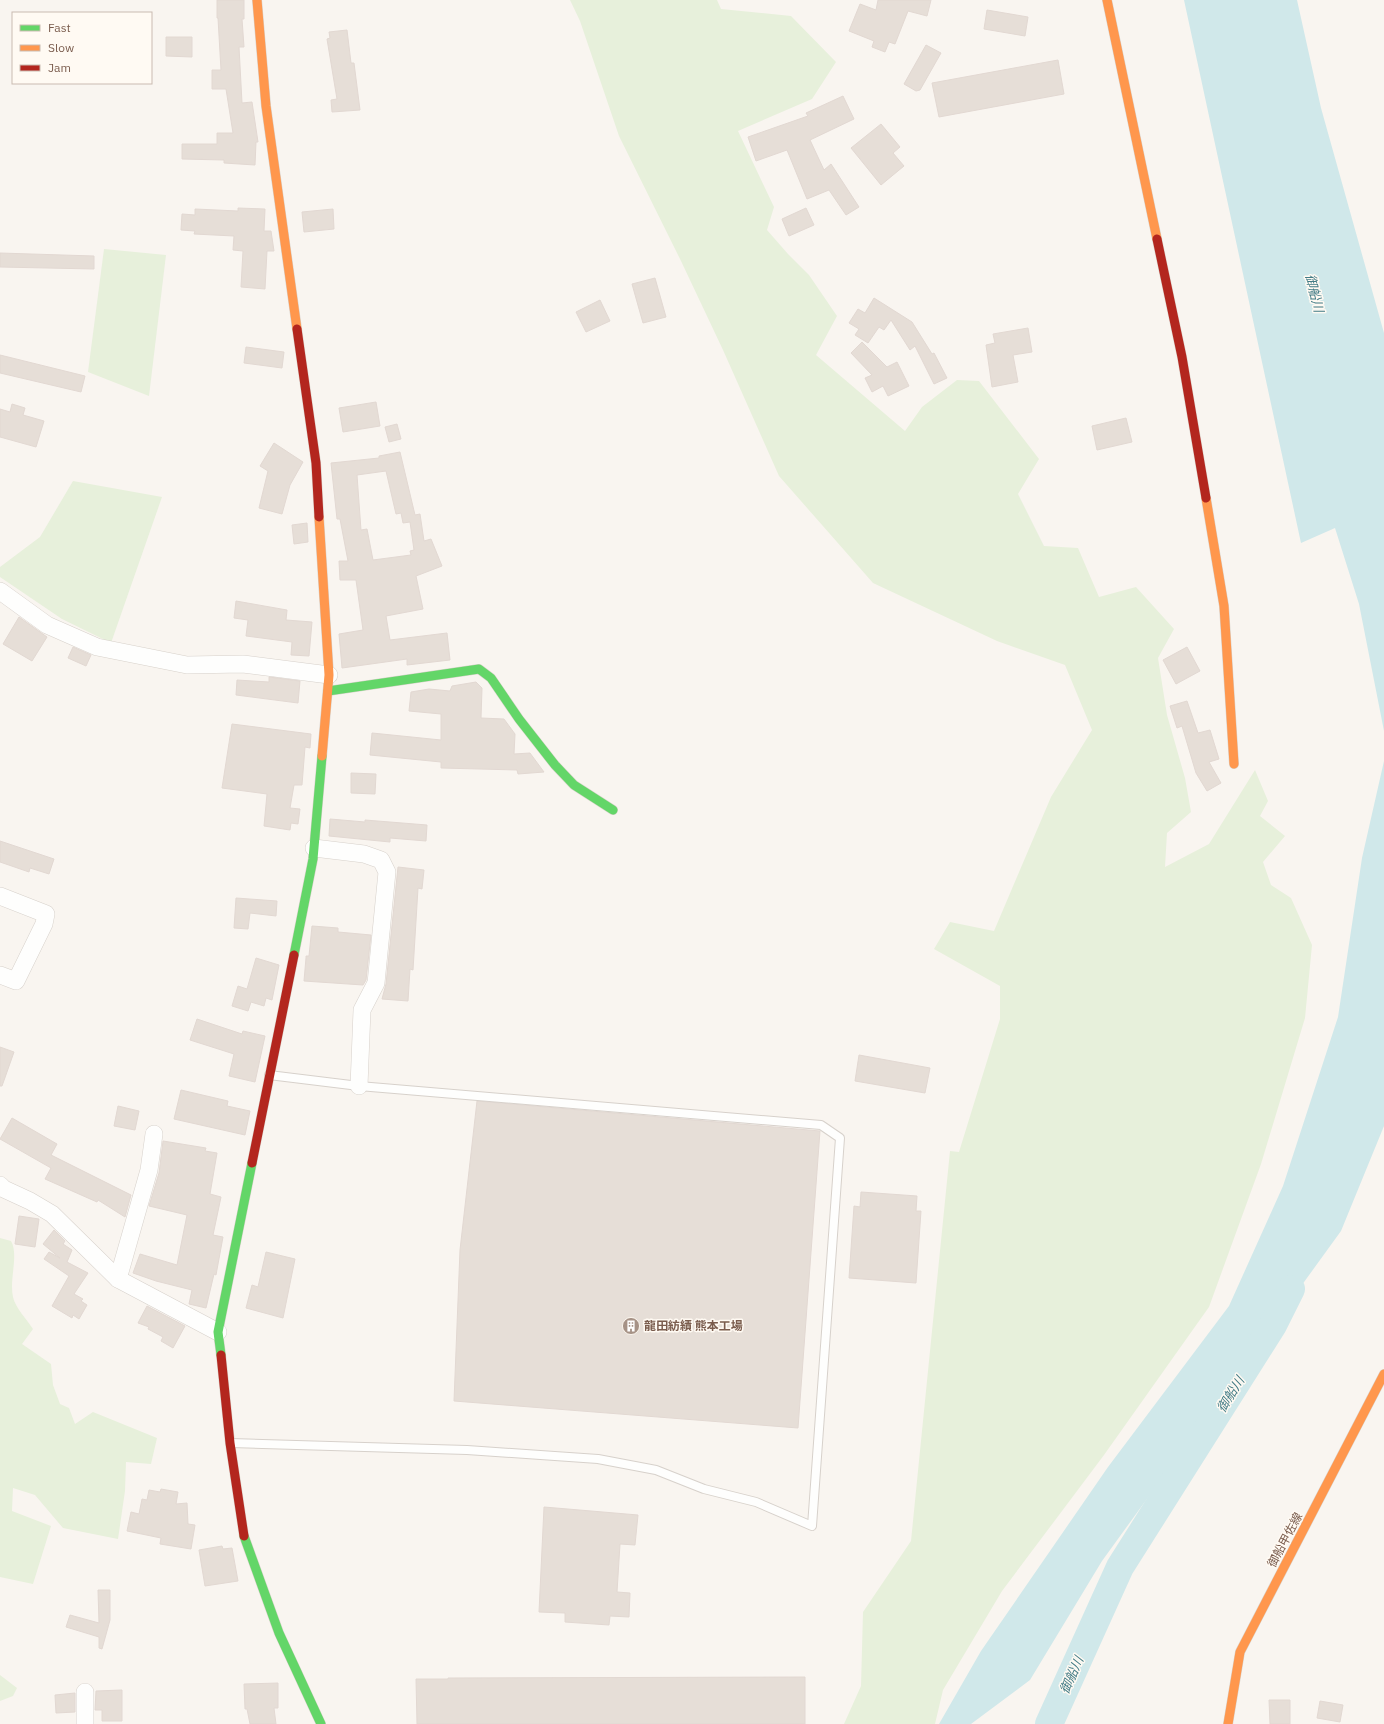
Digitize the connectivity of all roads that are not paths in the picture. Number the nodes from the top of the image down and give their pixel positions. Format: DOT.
graph roads {
  1 [pos="257,0"];
  2 [pos="1107,0"];
  3 [pos="0,591"];
  4 [pos="328,683"];
  5 [pos="1234,764"];
  6 [pos="613,810"];
  7 [pos="314,848"];
  8 [pos="0,896"];
  9 [pos="0,975"];
  10 [pos="269,1075"];
  11 [pos="359,1086"];
  12 [pos="154,1134"];
  13 [pos="0,1185"];
  14 [pos="118,1279"];
  15 [pos="218,1332"];
  16 [pos="1384,1374"];
  17 [pos="230,1443"];
  18 [pos="85,1692"];
  19 [pos="85,1724"];
  20 [pos="321,1724"];
  21 [pos="1228,1724"];
  1 -- 4 [label="street"];
  2 -- 5 [label="street"];
  3 -- 4 [label="street"];
  4 -- 6 [label="street"];
  4 -- 7 [label="street"];
  7 -- 10 [label="street"];
  7 -- 11 [label="street"];
  8 -- 9 [label="street"];
  10 -- 11 [label="lane"];
  10 -- 15 [label="street"];
  11 -- 17 [label="lane"];
  12 -- 14 [label="street"];
  13 -- 14 [label="street"];
  14 -- 15 [label="street"];
  15 -- 17 [label="street"];
  16 -- 21 [label="street, 御船甲佐線"];
  17 -- 20 [label="street"];
  18 -- 19 [label="street"];
}
